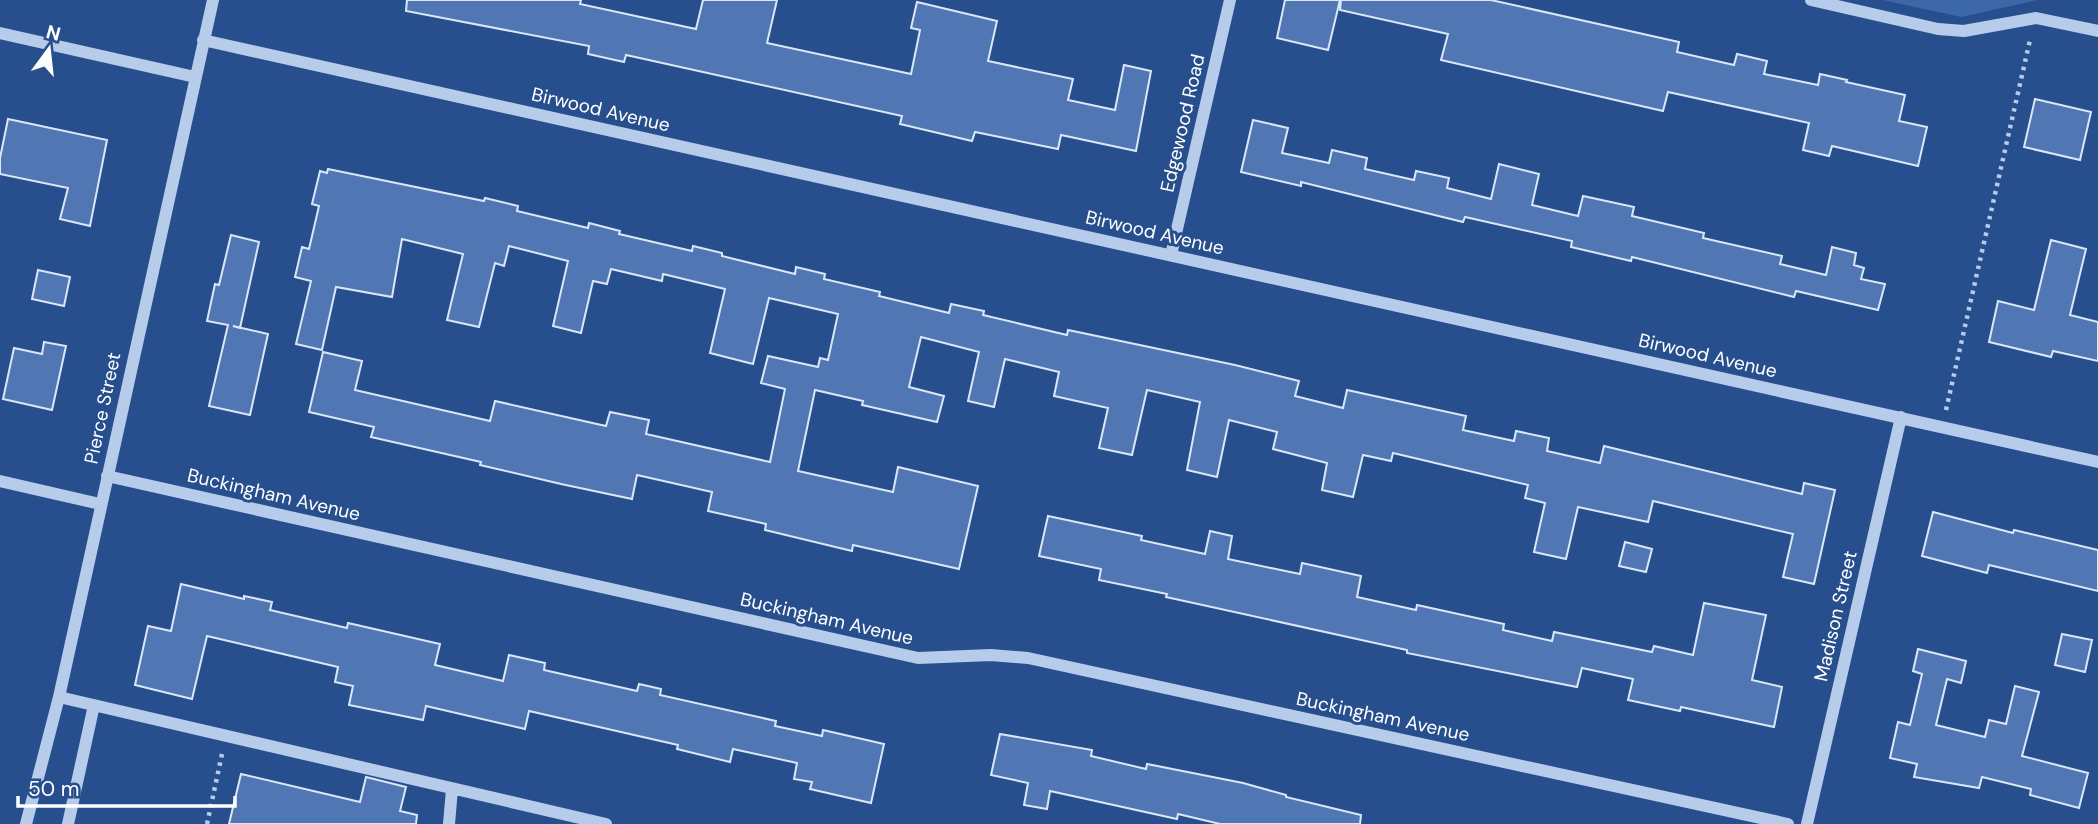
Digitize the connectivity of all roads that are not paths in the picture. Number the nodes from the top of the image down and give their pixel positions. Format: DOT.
graph roads {
  1 [pos="213,0"];
  2 [pos="1230,0"];
  3 [pos="1811,0"];
  4 [pos="2098,32"];
  5 [pos="0,33"];
  6 [pos="203,40"];
  7 [pos="195,77"];
  8 [pos="1171,255"];
  9 [pos="1901,417"];
  10 [pos="2098,462"];
  11 [pos="107,476"];
  12 [pos="0,481"];
  13 [pos="100,504"];
  14 [pos="59,697"];
  15 [pos="94,705"];
  16 [pos="452,789"];
  17 [pos="26,824"];
  18 [pos="68,824"];
  19 [pos="449,824"];
  20 [pos="606,824"];
  21 [pos="1788,824"];
  22 [pos="1807,824"];
  1 -- 6 [label="street, Pierce Street"];
  2 -- 8 [label="street, Edgewood Road"];
  3 -- 4 [label="street"];
  5 -- 7 [label="street"];
  6 -- 7 [label="street, Pierce Street"];
  6 -- 8 [label="street, Birwood Avenue"];
  7 -- 11 [label="street, Pierce Street"];
  8 -- 9 [label="street, Birwood Avenue"];
  9 -- 10 [label="street, Birwood Avenue"];
  9 -- 22 [label="street, Madison Street"];
  11 -- 13 [label="street, Pierce Street"];
  11 -- 21 [label="street, Buckingham Avenue"];
  12 -- 13 [label="street"];
  13 -- 14 [label="street, Pierce Street"];
  14 -- 15 [label="street"];
  14 -- 17 [label="street, Pierce Street"];
  15 -- 16 [label="street"];
  15 -- 18 [label="street"];
  16 -- 19 [label="street"];
  16 -- 20 [label="street"];
}
